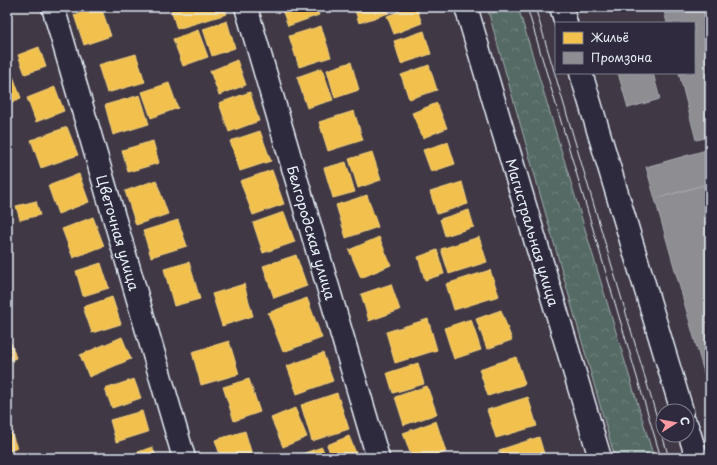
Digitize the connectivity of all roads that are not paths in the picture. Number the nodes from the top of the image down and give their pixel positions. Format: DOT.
graph roads {
  1 [pos="53,7"];
  2 [pos="246,7"];
  3 [pos="466,7"];
  4 [pos="561,7"];
  5 [pos="566,22"];
  6 [pos="581,74"];
  7 [pos="680,403"];
  8 [pos="692,443"];
  9 [pos="184,458"];
  10 [pos="378,458"];
  11 [pos="600,458"];
  12 [pos="696,458"];
  1 -- 9 [label="street, Цветочная улица"];
  2 -- 10 [label="street, Белгородская улица"];
  3 -- 11 [label="street, Магистральная улица"];
  4 -- 5 [label="street"];
  6 -- 7 [label="street"];
  8 -- 12 [label="street"];
}
